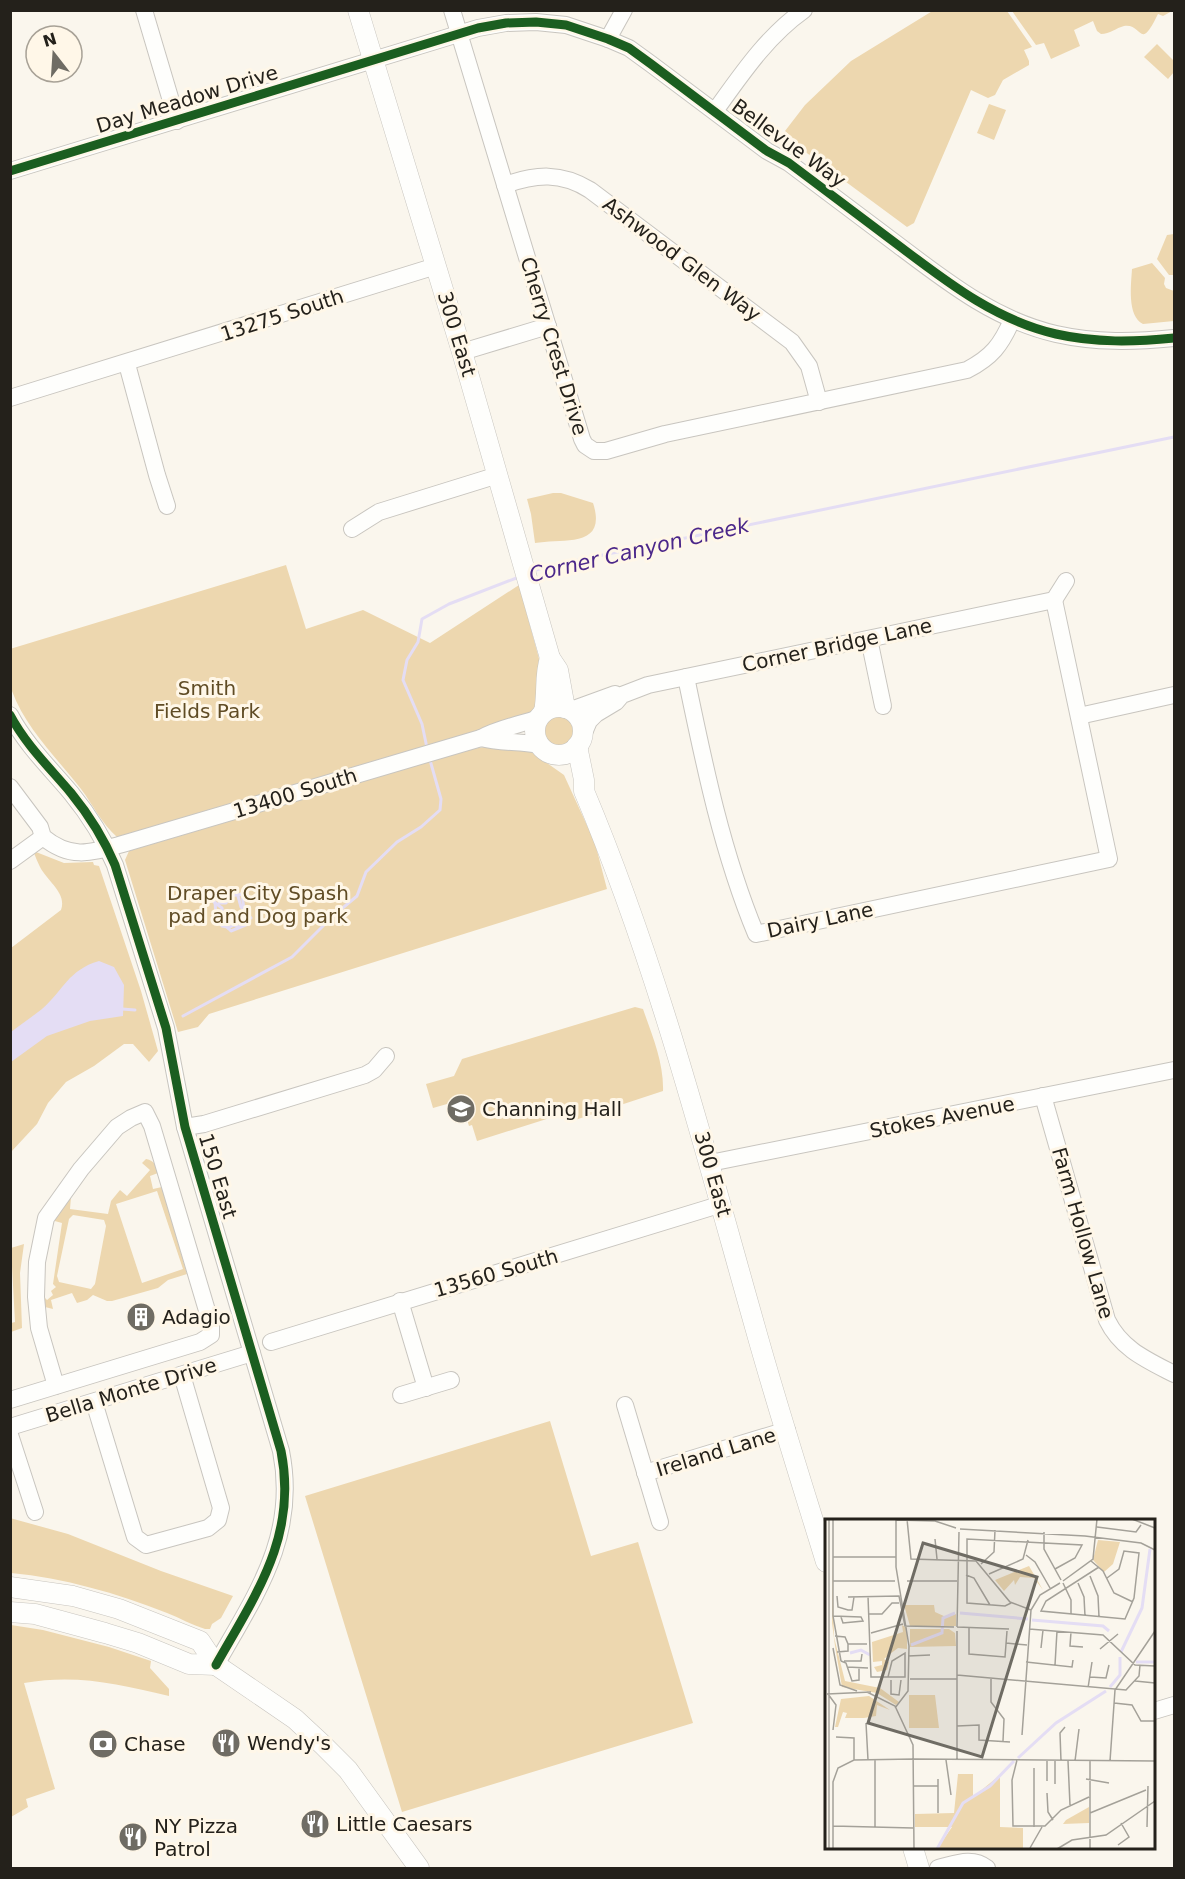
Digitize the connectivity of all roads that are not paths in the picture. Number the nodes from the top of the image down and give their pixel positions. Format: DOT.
graph roads {
  1 [pos="144,10"];
  2 [pos="358,10"];
  3 [pos="452,10"];
  4 [pos="624,10"];
  5 [pos="804,10"];
  6 [pos="459,34"];
  7 [pos="608,39"];
  8 [pos="374,60"];
  9 [pos="715,111"];
  10 [pos="177,121"];
  11 [pos="10,171"];
  12 [pos="505,185"];
  13 [pos="436,266"];
  14 [pos="1012,320"];
  15 [pos="548,326"];
  16 [pos="1174,338"];
  17 [pos="462,352"];
  18 [pos="127,364"];
  19 [pos="10,398"];
  20 [pos="819,402"];
  21 [pos="498,475"];
  22 [pos="167,506"];
  23 [pos="352,529"];
  24 [pos="1066,580"];
  25 [pos="1054,600"];
  26 [pos="869,639"];
  27 [pos="550,658"];
  28 [pos="686,677"];
  29 [pos="621,695"];
  30 [pos="1174,695"];
  31 [pos="883,706"];
  32 [pos="568,709"];
  33 [pos="541,715"];
  34 [pos="10,716"];
  35 [pos="1078,716"];
  36 [pos="481,738"];
  37 [pos="580,740"];
  38 [pos="547,749"];
  39 [pos="10,787"];
  40 [pos="584,791"];
  41 [pos="43,837"];
  42 [pos="108,848"];
  43 [pos="10,861"];
  44 [pos="386,1056"];
  45 [pos="1174,1070"];
  46 [pos="1043,1096"];
  47 [pos="185,1127"];
  48 [pos="710,1163"];
  49 [pos="722,1204"];
  50 [pos="400,1301"];
  51 [pos="271,1342"];
  52 [pos="252,1353"];
  53 [pos="1174,1374"];
  54 [pos="182,1375"];
  55 [pos="452,1380"];
  56 [pos="56,1386"];
  57 [pos="426,1388"];
  58 [pos="401,1395"];
  59 [pos="10,1400"];
  60 [pos="94,1402"];
  61 [pos="625,1405"];
  62 [pos="10,1427"];
  63 [pos="787,1431"];
  64 [pos="10,1435"];
  65 [pos="645,1473"];
  66 [pos="35,1512"];
  67 [pos="660,1522"];
  68 [pos="825,1559"];
  69 [pos="10,1587"];
  70 [pos="10,1612"];
  71 [pos="216,1665"];
  72 [pos="1174,1705"];
  73 [pos="1155,1711"];
  74 [pos="913,1849"];
  75 [pos="419,1869"];
  76 [pos="919,1869"];
  77 [pos="938,1869"];
  78 [pos="987,1869"];
  1 -- 10 [label="street"];
  2 -- 8 [label="main road, 300 East"];
  3 -- 6 [label="street, Cherry Crest Drive"];
  4 -- 7 [label="street"];
  5 -- 9 [label="street"];
  6 -- 7 [label="street, Bellevue Way"];
  6 -- 8 [label="street, Bellevue Way"];
  6 -- 12 [label="street, Cherry Crest Drive"];
  7 -- 9 [label="street, Bellevue Way"];
  8 -- 10 [label="street, Day Meadow Drive"];
  8 -- 13 [label="main road, 300 East"];
  9 -- 14 [label="street, Bellevue Way"];
  10 -- 11 [label="street, Day Meadow Drive"];
  12 -- 15 [label="street, Cherry Crest Drive"];
  12 -- 20 [label="street, Ashwood Glen Way"];
  13 -- 17 [label="main road, 300 East"];
  13 -- 18 [label="street, 13275 South"];
  14 -- 16 [label="street, Bellevue Way"];
  14 -- 20 [label="street, Cherry Crest Drive"];
  15 -- 17 [label="street"];
  15 -- 20 [label="street, Cherry Crest Drive"];
  17 -- 21 [label="main road, 300 East"];
  18 -- 19 [label="street, 13275 South"];
  18 -- 22 [label="street"];
  21 -- 23 [label="street"];
  21 -- 27 [label="main road, 300 East"];
  24 -- 25 [label="street"];
  25 -- 26 [label="street, Corner Bridge Lane"];
  25 -- 35 [label="street"];
  26 -- 28 [label="street, Corner Bridge Lane"];
  26 -- 31 [label="street"];
  27 -- 32 [label="main road, 300 East"];
  27 -- 33 [label="main road, 300 East"];
  28 -- 29 [label="street, Corner Bridge Lane"];
  28 -- 35 [label="street, Dairy Lane"];
  29 -- 32 [label="street, Corner Bridge Lane"];
  29 -- 37 [label="street, Corner Bridge Lane"];
  30 -- 35 [label="street"];
  32 -- 33 [label="main road"];
  32 -- 37 [label="main road"];
  33 -- 36 [label="street, 13400 South"];
  33 -- 38 [label="main road"];
  34 -- 42 [label="street, 150 East"];
  36 -- 38 [label="street, 13400 South"];
  36 -- 42 [label="street, 13400 South"];
  37 -- 38 [label="main road"];
  37 -- 40 [label="main road, 300 East"];
  38 -- 40 [label="main road, 300 East"];
  39 -- 41 [label="street"];
  40 -- 48 [label="main road, 300 East"];
  41 -- 42 [label="street, 13400 South"];
  41 -- 43 [label="street"];
  42 -- 47 [label="street, 150 East"];
  44 -- 47 [label="street"];
  45 -- 46 [label="street, Stokes Avenue"];
  46 -- 48 [label="street, Stokes Avenue"];
  46 -- 53 [label="street, Farm Hollow Lane"];
  47 -- 52 [label="street, 150 East"];
  48 -- 49 [label="main road, 300 East"];
  49 -- 50 [label="street, 13560 South"];
  49 -- 63 [label="main road, 300 East"];
  50 -- 51 [label="street, 13560 South"];
  50 -- 57 [label="street"];
  52 -- 54 [label="street, Bella Monte Drive"];
  52 -- 71 [label="street, 150 East"];
  54 -- 60 [label="street, Bella Monte Drive"];
  54 -- 60 [label="street"];
  55 -- 57 [label="street"];
  56 -- 56 [label="street"];
  56 -- 59 [label="street"];
  57 -- 58 [label="street"];
  60 -- 62 [label="street, Bella Monte Drive"];
  61 -- 65 [label="street"];
  63 -- 65 [label="street, Ireland Lane"];
  63 -- 68 [label="main road, 300 East"];
  64 -- 66 [label="street"];
  65 -- 67 [label="street"];
  69 -- 71 [label="main road"];
  70 -- 71 [label="main road"];
  71 -- 75 [label="main road"];
  72 -- 73 [label="street"];
  74 -- 76 [label="main road"];
  77 -- 78 [label="street"];
}
